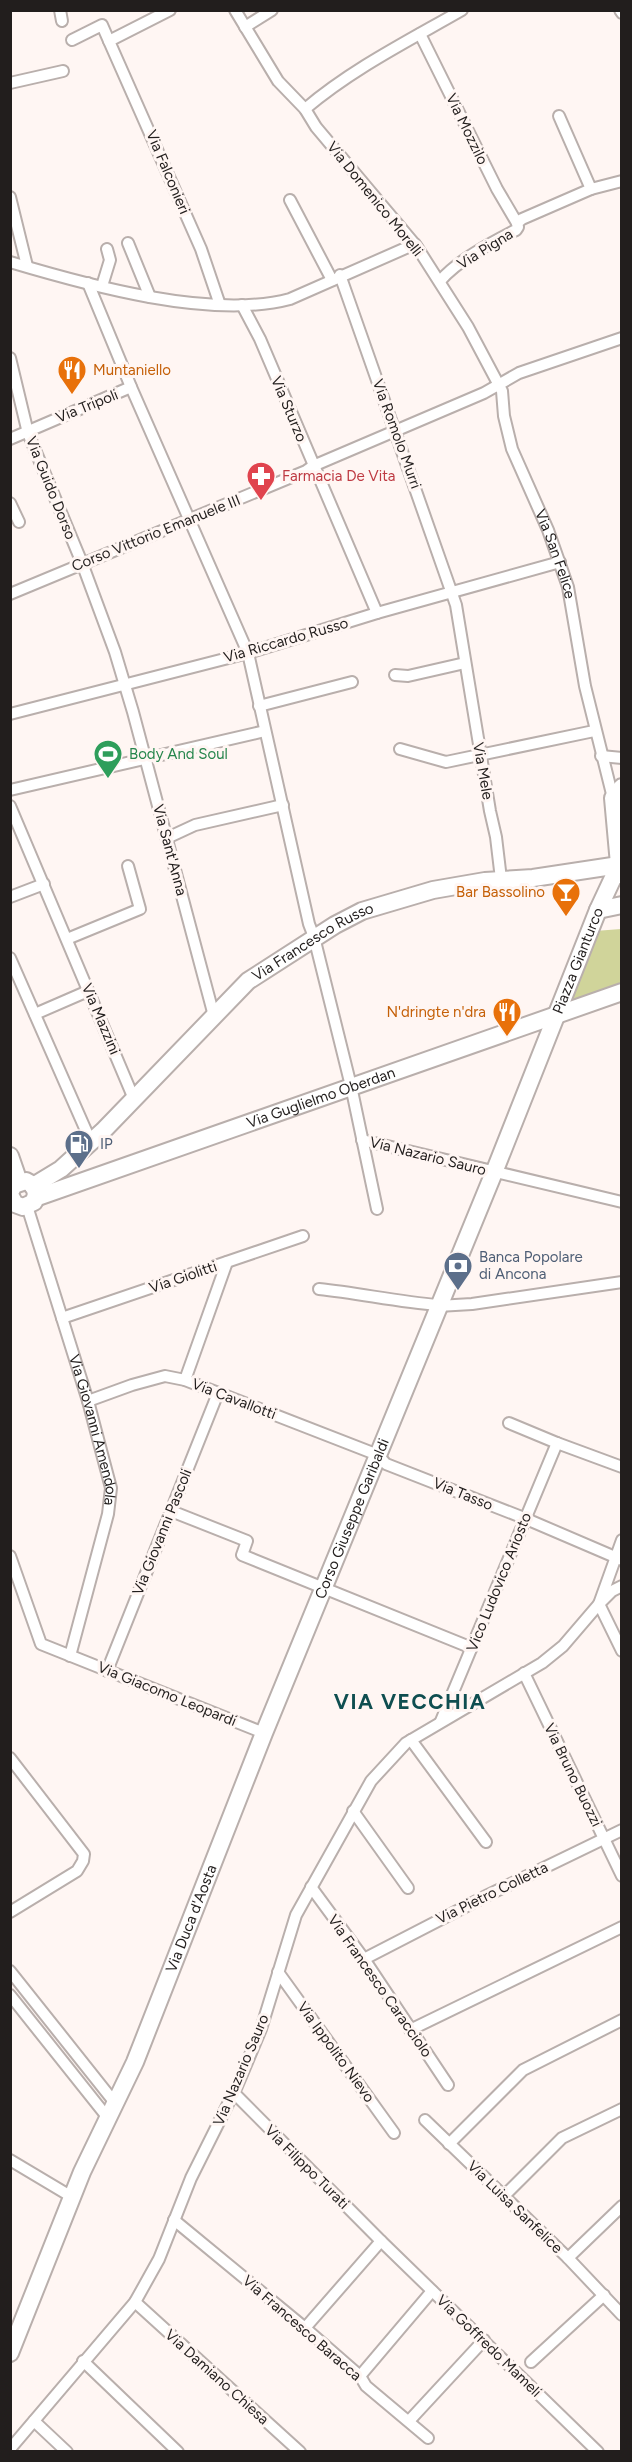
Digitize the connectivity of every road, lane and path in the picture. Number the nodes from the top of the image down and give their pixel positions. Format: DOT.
graph roads {
  1 [pos="170,10"];
  2 [pos="235,10"];
  3 [pos="272,10"];
  4 [pos="462,10"];
  5 [pos="245,27"];
  6 [pos="420,34"];
  7 [pos="72,40"];
  8 [pos="109,41"];
  9 [pos="63,71"];
  10 [pos="10,83"];
  11 [pos="305,109"];
  12 [pos="559,116"];
  13 [pos="621,181"];
  14 [pos="591,189"];
  15 [pos="10,197"];
  16 [pos="290,200"];
  17 [pos="517,223"];
  18 [pos="128,243"];
  19 [pos="415,244"];
  20 [pos="107,249"];
  21 [pos="10,262"];
  22 [pos="27,266"];
  23 [pos="336,277"];
  24 [pos="440,281"];
  25 [pos="88,283"];
  26 [pos="102,286"];
  27 [pos="150,297"];
  28 [pos="220,305"];
  29 [pos="242,305"];
  30 [pos="621,338"];
  31 [pos="10,358"];
  32 [pos="498,383"];
  33 [pos="131,387"];
  34 [pos="28,430"];
  35 [pos="396,430"];
  36 [pos="10,439"];
  37 [pos="313,466"];
  38 [pos="10,503"];
  39 [pos="189,520"];
  40 [pos="19,522"];
  41 [pos="560,562"];
  42 [pos="81,563"];
  43 [pos="452,593"];
  44 [pos="10,594"];
  45 [pos="377,613"];
  46 [pos="248,653"];
  47 [pos="465,663"];
  48 [pos="396,675"];
  49 [pos="352,682"];
  50 [pos="124,683"];
  51 [pos="259,706"];
  52 [pos="10,714"];
  53 [pos="265,731"];
  54 [pos="594,731"];
  55 [pos="400,749"];
  56 [pos="480,755"];
  57 [pos="601,756"];
  58 [pos="145,758"];
  59 [pos="621,758"];
  60 [pos="10,790"];
  61 [pos="617,792"];
  62 [pos="283,805"];
  63 [pos="10,806"];
  64 [pos="166,838"];
  65 [pos="619,865"];
  66 [pos="128,866"];
  67 [pos="501,879"];
  68 [pos="44,884"];
  69 [pos="621,885"];
  70 [pos="10,897"];
  71 [pos="621,905"];
  72 [pos="597,910"];
  73 [pos="315,937"];
  74 [pos="68,939"];
  75 [pos="10,958"];
  76 [pos="88,991"];
  77 [pos="621,992"];
  78 [pos="35,1014"];
  79 [pos="558,1014"];
  80 [pos="214,1016"];
  81 [pos="351,1086"];
  82 [pos="134,1099"];
  83 [pos="362,1140"];
  84 [pos="91,1142"];
  85 [pos="10,1156"];
  86 [pos="61,1168"];
  87 [pos="494,1173"];
  88 [pos="79,1184"];
  89 [pos="18,1195"];
  90 [pos="621,1202"];
  91 [pos="377,1209"];
  92 [pos="303,1236"];
  93 [pos="227,1262"];
  94 [pos="621,1282"];
  95 [pos="319,1289"];
  96 [pos="438,1306"];
  97 [pos="62,1318"];
  98 [pos="185,1380"];
  99 [pos="218,1393"];
  100 [pos="88,1401"];
  101 [pos="509,1424"];
  102 [pos="557,1443"];
  103 [pos="378,1455"];
  104 [pos="621,1467"];
  105 [pos="171,1511"];
  106 [pos="524,1518"];
  107 [pos="621,1542"];
  108 [pos="10,1556"];
  109 [pos="619,1559"];
  110 [pos="324,1586"];
  111 [pos="621,1586"];
  112 [pos="599,1604"];
  113 [pos="472,1648"];
  114 [pos="621,1651"];
  115 [pos="70,1656"];
  116 [pos="107,1671"];
  117 [pos="524,1673"];
  118 [pos="441,1721"];
  119 [pos="264,1733"];
  120 [pos="411,1740"];
  121 [pos="10,1758"];
  122 [pos="353,1811"];
  123 [pos="621,1830"];
  124 [pos="604,1839"];
  125 [pos="486,1842"];
  126 [pos="621,1876"];
  127 [pos="311,1887"];
  128 [pos="408,1888"];
  129 [pos="10,1912"];
  130 [pos="621,1927"];
  131 [pos="363,1959"];
  132 [pos="10,1971"];
  133 [pos="278,1972"];
  134 [pos="10,1995"];
  135 [pos="621,2020"];
  136 [pos="410,2030"];
  137 [pos="448,2085"];
  138 [pos="234,2093"];
  139 [pos="621,2109"];
  140 [pos="112,2111"];
  141 [pos="425,2120"];
  142 [pos="394,2133"];
  143 [pos="449,2144"];
  144 [pos="10,2160"];
  145 [pos="72,2196"];
  146 [pos="504,2196"];
  147 [pos="621,2206"];
  148 [pos="174,2220"];
  149 [pos="381,2241"];
  150 [pos="568,2258"];
  151 [pos="432,2291"];
  152 [pos="604,2295"];
  153 [pos="135,2302"];
  154 [pos="621,2315"];
  155 [pos="304,2328"];
  156 [pos="484,2340"];
  157 [pos="10,2353"];
  158 [pos="83,2361"];
  159 [pos="531,2362"];
  160 [pos="360,2376"];
  161 [pos="34,2421"];
  162 [pos="410,2421"];
  163 [pos="428,2438"];
  164 [pos="10,2449"];
  165 [pos="67,2451"];
  166 [pos="178,2451"];
  167 [pos="300,2451"];
  168 [pos="598,2451"];
  1 -- 8 [label="street"];
  2 -- 5 [label="street, Via Domenico Morelli"];
  3 -- 5 [label="street"];
  4 -- 6 [label="street"];
  5 -- 11 [label="street, Via Domenico Morelli"];
  6 -- 11 [label="street"];
  6 -- 17 [label="street, Via Mozzilo"];
  7 -- 8 [label="street"];
  8 -- 28 [label="street, Via Falconieri"];
  9 -- 10 [label="street"];
  11 -- 19 [label="street, Via Domenico Morelli"];
  12 -- 14 [label="street"];
  13 -- 14 [label="street, Via Pigna"];
  14 -- 17 [label="street, Via Pigna"];
  15 -- 22 [label="street"];
  16 -- 23 [label="street, Via Romolo Murri"];
  17 -- 24 [label="street, Via Pigna"];
  18 -- 27 [label="street"];
  19 -- 23 [label="street"];
  19 -- 24 [label="street, Via Domenico Morelli"];
  20 -- 26 [label="street"];
  21 -- 22 [label="street"];
  22 -- 25 [label="street"];
  23 -- 29 [label="street"];
  23 -- 35 [label="street, Via Romolo Murri"];
  24 -- 32 [label="street, Via Domenico Morelli"];
  25 -- 26 [label="street"];
  25 -- 33 [label="street"];
  26 -- 27 [label="street"];
  27 -- 28 [label="street"];
  28 -- 29 [label="street"];
  29 -- 37 [label="street, Via Sturzo"];
  30 -- 32 [label="street, Corso Vittorio Emanuele III"];
  31 -- 34 [label="street, Via Guido Dorso"];
  32 -- 35 [label="street, Corso Vittorio Emanuele III"];
  32 -- 41 [label="street, Via San Felice"];
  33 -- 34 [label="street, Via Tripoli"];
  33 -- 39 [label="street"];
  34 -- 36 [label="street, Via Tripoli"];
  34 -- 42 [label="street, Via Guido Dorso"];
  35 -- 37 [label="street, Corso Vittorio Emanuele III"];
  35 -- 43 [label="street, Via Romolo Murri"];
  37 -- 39 [label="street, Corso Vittorio Emanuele III"];
  37 -- 45 [label="street, Via Sturzo"];
  38 -- 40 [label="street"];
  39 -- 42 [label="street, Corso Vittorio Emanuele III"];
  39 -- 46 [label="street"];
  41 -- 43 [label="street, Via Riccardo Russo"];
  41 -- 54 [label="street, Via San Felice"];
  42 -- 44 [label="street, Corso Vittorio Emanuele III"];
  42 -- 50 [label="street, Via Guido Dorso"];
  43 -- 45 [label="street, Via Riccardo Russo"];
  43 -- 47 [label="street, Via Mele"];
  45 -- 46 [label="street, Via Riccardo Russo"];
  46 -- 50 [label="street, Via Riccardo Russo"];
  46 -- 51 [label="street"];
  47 -- 48 [label="street"];
  47 -- 56 [label="street, Via Mele"];
  49 -- 51 [label="street"];
  50 -- 52 [label="street, Via Riccardo Russo"];
  50 -- 58 [label="street, Via Sant'Anna"];
  51 -- 53 [label="street"];
  53 -- 58 [label="street"];
  53 -- 62 [label="street"];
  54 -- 56 [label="street"];
  54 -- 57 [label="street, Via San Felice"];
  55 -- 56 [label="street"];
  56 -- 67 [label="street, Via Mele"];
  57 -- 59 [label="street"];
  57 -- 61 [label="street, Via San Felice"];
  58 -- 60 [label="street"];
  58 -- 64 [label="street, Via Sant'Anna"];
  61 -- 65 [label="street, Via San Felice"];
  62 -- 64 [label="street"];
  62 -- 73 [label="street"];
  63 -- 68 [label="street, Via Mazzini"];
  64 -- 80 [label="street, Via Sant'Anna"];
  65 -- 67 [label="street, Via Francesco Russo"];
  65 -- 69 [label="street"];
  65 -- 72 [label="street, Piazza Gianturco"];
  66 -- 74 [label="street"];
  67 -- 73 [label="street, Via Francesco Russo"];
  68 -- 70 [label="street"];
  68 -- 74 [label="street, Via Mazzini"];
  71 -- 72 [label="street"];
  72 -- 79 [label="street, Piazza Gianturco"];
  73 -- 80 [label="street, Via Francesco Russo"];
  73 -- 81 [label="street"];
  74 -- 76 [label="street, Via Mazzini"];
  75 -- 78 [label="street"];
  76 -- 78 [label="street"];
  76 -- 82 [label="street, Via Mazzini"];
  77 -- 79 [label="street, Piazza Gianturco"];
  78 -- 84 [label="street"];
  79 -- 81 [label="street, Via Guglielmo Oberdan"];
  79 -- 87 [label="street, Corso Giuseppe Garibaldi"];
  80 -- 82 [label="street, Via Francesco Russo"];
  81 -- 83 [label="street"];
  81 -- 88 [label="street, Via Guglielmo Oberdan"];
  82 -- 84 [label="street, Via Francesco Russo"];
  83 -- 87 [label="street, Via Nazario Sauro"];
  83 -- 91 [label="street"];
  84 -- 86 [label="street, Via Francesco Russo"];
  85 -- 89 [label="street, Via Giovanni Amendola"];
  86 -- 88 [label="street"];
  86 -- 89 [label="street, Via Francesco Russo"];
  87 -- 90 [label="street, Via Nazario Sauro"];
  87 -- 96 [label="street, Corso Giuseppe Garibaldi"];
  88 -- 89 [label="street, Via Guglielmo Oberdan"];
  89 -- 97 [label="street, Via Giovanni Amendola"];
  92 -- 93 [label="street, Via Giolitti"];
  93 -- 97 [label="street, Via Giolitti"];
  93 -- 98 [label="street"];
  94 -- 96 [label="street"];
  95 -- 96 [label="street"];
  96 -- 103 [label="street, Corso Giuseppe Garibaldi"];
  97 -- 100 [label="street, Via Giovanni Amendola"];
  98 -- 99 [label="street, Via Cavallotti"];
  98 -- 100 [label="street, Via Cavallotti"];
  99 -- 103 [label="street, Via Cavallotti"];
  99 -- 105 [label="street, Via Giovanni Pascoli"];
  100 -- 115 [label="street, Via Giovanni Amendola"];
  101 -- 102 [label="street"];
  102 -- 104 [label="street"];
  102 -- 106 [label="street, Vico Ludovico Ariosto"];
  103 -- 106 [label="street, Via Tasso"];
  103 -- 110 [label="street, Corso Giuseppe Garibaldi"];
  105 -- 110 [label="street"];
  105 -- 116 [label="street, Via Giovanni Pascoli"];
  106 -- 109 [label="street, Via Tasso"];
  106 -- 113 [label="street, Vico Ludovico Ariosto"];
  107 -- 109 [label="street"];
  108 -- 115 [label="street, Via Giacomo Leopardi"];
  109 -- 112 [label="street"];
  110 -- 113 [label="street"];
  110 -- 119 [label="street, Corso Giuseppe Garibaldi"];
  111 -- 112 [label="street"];
  112 -- 114 [label="street"];
  112 -- 117 [label="street, Via Nazario Sauro"];
  113 -- 118 [label="street, Vico Ludovico Ariosto"];
  115 -- 116 [label="street, Via Giacomo Leopardi"];
  116 -- 119 [label="street, Via Giacomo Leopardi"];
  117 -- 118 [label="street, Via Nazario Sauro"];
  117 -- 124 [label="street, Via Bruno Buozzi"];
  118 -- 120 [label="street, Via Nazario Sauro"];
  119 -- 140 [label="street, Via Duca d'Aosta"];
  120 -- 122 [label="street, Via Nazario Sauro"];
  120 -- 125 [label="street"];
  121 -- 129 [label="street"];
  122 -- 127 [label="street, Via Nazario Sauro"];
  122 -- 128 [label="street"];
  123 -- 124 [label="street, Via Pietro Colletta"];
  124 -- 126 [label="street, Via Bruno Buozzi"];
  124 -- 131 [label="street, Via Pietro Colletta"];
  127 -- 131 [label="street, Via Francesco Caracciolo"];
  127 -- 133 [label="street, Via Nazario Sauro"];
  130 -- 136 [label="street"];
  131 -- 136 [label="street, Via Francesco Caracciolo"];
  132 -- 140 [label="street"];
  133 -- 138 [label="street, Via Nazario Sauro"];
  133 -- 142 [label="street, Via Ippolito Nievo"];
  134 -- 140 [label="street"];
  135 -- 143 [label="street"];
  136 -- 137 [label="street, Via Francesco Caracciolo"];
  138 -- 148 [label="street, Via Nazario Sauro"];
  138 -- 149 [label="street, Via Filippo Turati"];
  139 -- 146 [label="street"];
  140 -- 145 [label="street, Via Duca d'Aosta"];
  141 -- 143 [label="street, Via Luisa Sanfelice"];
  143 -- 146 [label="street, Via Luisa Sanfelice"];
  144 -- 145 [label="street"];
  145 -- 157 [label="street, Via Duca d'Aosta"];
  146 -- 150 [label="street, Via Luisa Sanfelice"];
  147 -- 150 [label="street"];
  148 -- 153 [label="street, Via Nazario Sauro"];
  148 -- 155 [label="street, Via Francesco Baracca"];
  149 -- 151 [label="street, Via Goffredo Mameli"];
  149 -- 155 [label="street"];
  150 -- 152 [label="street, Via Luisa Sanfelice"];
  151 -- 156 [label="street, Via Goffredo Mameli"];
  151 -- 160 [label="street"];
  152 -- 154 [label="street, Via Luisa Sanfelice"];
  152 -- 159 [label="street"];
  153 -- 158 [label="street, Via Nazario Sauro"];
  153 -- 167 [label="street, Via Damiano Chiesa"];
  155 -- 160 [label="street, Via Francesco Baracca"];
  156 -- 162 [label="street"];
  156 -- 168 [label="street, Via Goffredo Mameli"];
  158 -- 161 [label="street, Via Nazario Sauro"];
  158 -- 166 [label="street"];
  160 -- 162 [label="street, Via Francesco Baracca"];
  161 -- 164 [label="street, Via Nazario Sauro"];
  161 -- 165 [label="street"];
  162 -- 163 [label="street, Via Francesco Baracca"];
}
